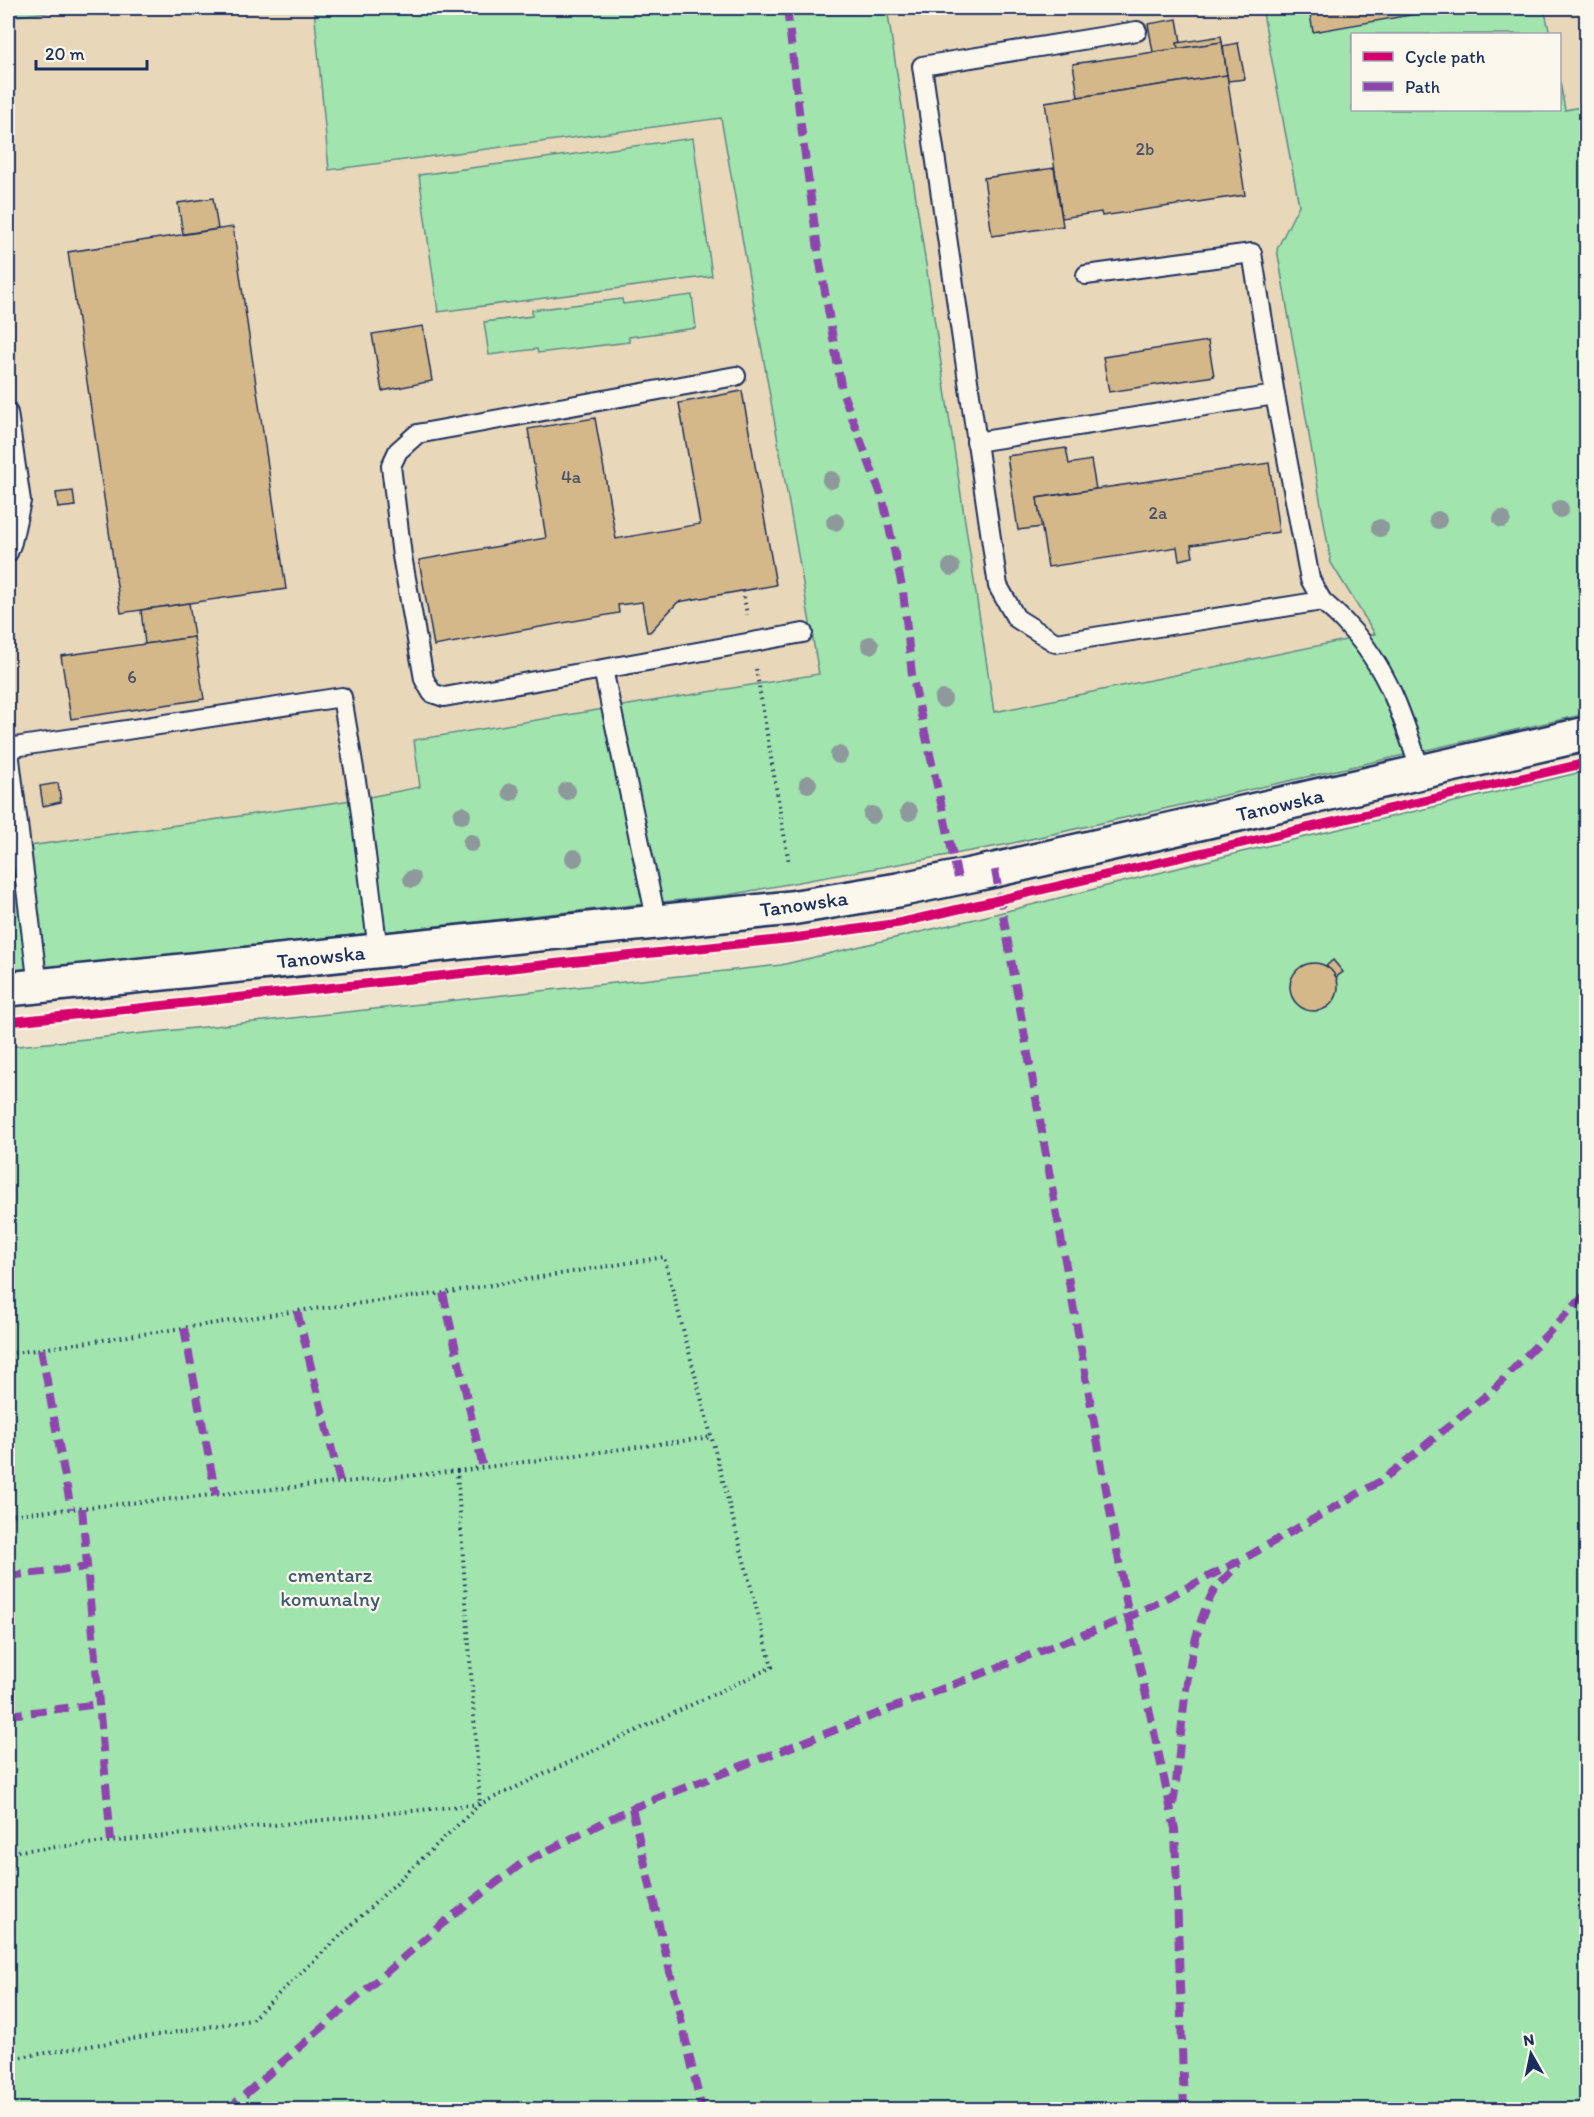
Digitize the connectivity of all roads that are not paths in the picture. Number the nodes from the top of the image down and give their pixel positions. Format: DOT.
graph roads {
  1 [pos="1137,31"];
  2 [pos="1086,275"];
  3 [pos="736,376"];
  4 [pos="1275,395"];
  5 [pos="8,413"];
  6 [pos="976,442"];
  7 [pos="8,553"];
  8 [pos="1322,601"];
  9 [pos="803,633"];
  10 [pos="603,669"];
  11 [pos="1587,734"];
  12 [pos="8,743"];
  13 [pos="8,748"];
  14 [pos="1421,773"];
  15 [pos="657,922"];
  16 [pos="378,951"];
  17 [pos="23,987"];
  1 -- 6 [label="lane"];
  2 -- 4 [label="lane"];
  3 -- 10 [label="lane"];
  4 -- 6 [label="lane"];
  4 -- 8 [label="lane"];
  5 -- 7 [label="lane"];
  6 -- 8 [label="lane"];
  8 -- 14 [label="lane"];
  9 -- 10 [label="lane"];
  10 -- 15 [label="lane"];
  11 -- 14 [label="main road, Tanowska"];
  12 -- 13 [label="lane"];
  13 -- 16 [label="lane"];
  13 -- 17 [label="lane"];
  14 -- 15 [label="main road, Tanowska"];
  15 -- 16 [label="main road, Tanowska"];
  16 -- 17 [label="main road, Tanowska"];
}
